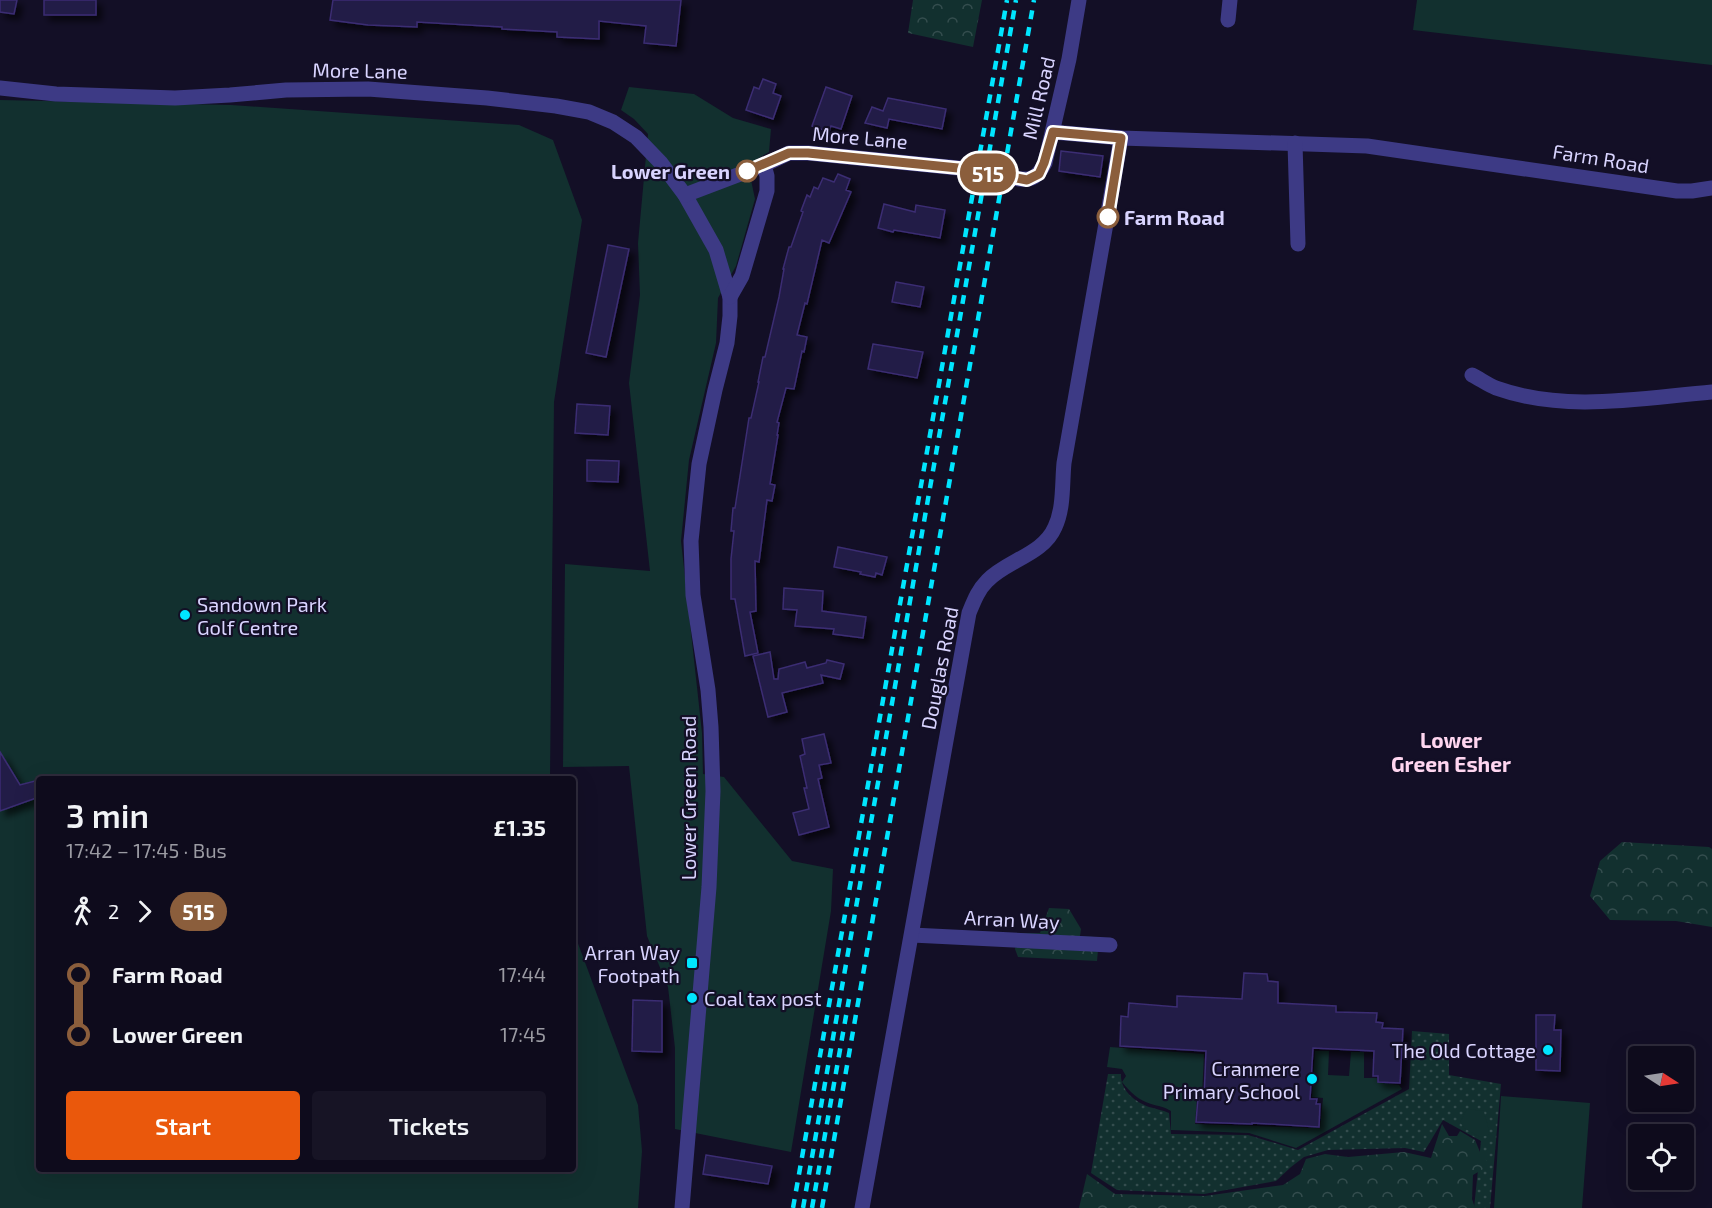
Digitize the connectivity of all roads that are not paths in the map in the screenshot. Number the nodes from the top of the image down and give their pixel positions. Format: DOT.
graph roads {
  1 [pos="1078,0"];
  2 [pos="1230,0"];
  3 [pos="1228,20"];
  4 [pos="0,88"];
  5 [pos="1053,132"];
  6 [pos="1121,138"];
  7 [pos="1295,143"];
  8 [pos="764,165"];
  9 [pos="968,169"];
  10 [pos="1010,178"];
  11 [pos="1712,188"];
  12 [pos="685,195"];
  13 [pos="1298,243"];
  14 [pos="730,297"];
  15 [pos="1472,375"];
  16 [pos="715,390"];
  17 [pos="1712,392"];
  18 [pos="912,935"];
  19 [pos="1110,945"];
  20 [pos="682,1208"];
  21 [pos="862,1208"];
  1 -- 5 [label="street, Mill Road"];
  2 -- 3 [label="street"];
  4 -- 12 [label="street, More Lane"];
  5 -- 6 [label="street, Farm Road"];
  5 -- 10 [label="street, Mill Road"];
  6 -- 7 [label="street, Farm Road"];
  6 -- 18 [label="street, Douglas Road"];
  7 -- 11 [label="street, Farm Road"];
  7 -- 13 [label="street"];
  8 -- 9 [label="street, More Lane"];
  8 -- 12 [label="street, More Lane"];
  8 -- 14 [label="street"];
  12 -- 14 [label="street, More Lane"];
  14 -- 16 [label="street, More Lane"];
  15 -- 17 [label="street"];
  16 -- 20 [label="street, Lower Green Road"];
  18 -- 19 [label="street, Arran Way"];
  18 -- 21 [label="street, Douglas Road"];
}
